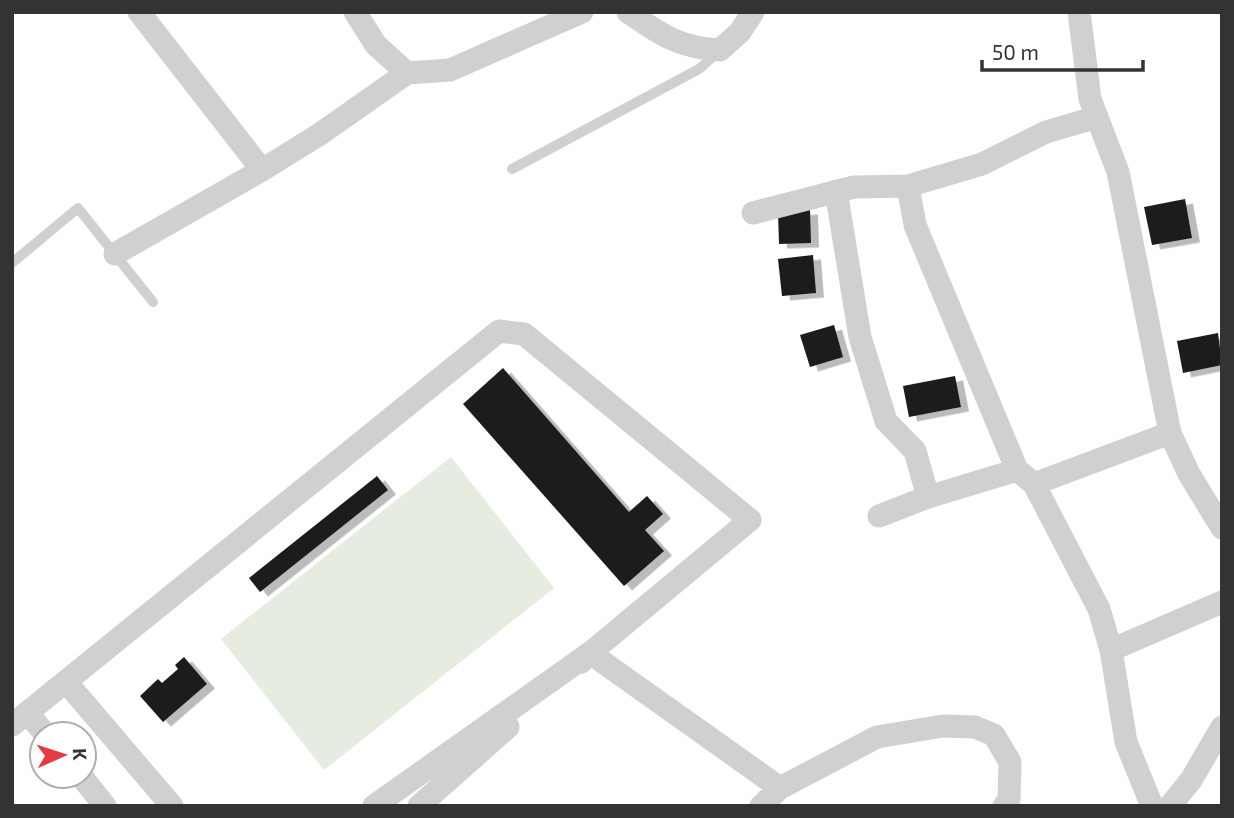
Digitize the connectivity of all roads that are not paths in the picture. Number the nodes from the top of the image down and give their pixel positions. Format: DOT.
graph roads {
  1 [pos="139,12"];
  2 [pos="355,12"];
  3 [pos="582,12"];
  4 [pos="628,12"];
  5 [pos="753,12"];
  6 [pos="1079,12"];
  7 [pos="720,50"];
  8 [pos="407,73"];
  9 [pos="1097,117"];
  10 [pos="512,169"];
  11 [pos="262,170"];
  12 [pos="908,186"];
  13 [pos="836,191"];
  14 [pos="753,212"];
  15 [pos="115,254"];
  16 [pos="12,263"];
  17 [pos="153,302"];
  18 [pos="1170,433"];
  19 [pos="1025,477"];
  20 [pos="928,497"];
  21 [pos="879,516"];
  22 [pos="1222,528"];
  23 [pos="1222,602"];
  24 [pos="1111,650"];
  25 [pos="590,653"];
  26 [pos="67,683"];
  27 [pos="20,719"];
  28 [pos="1222,727"];
  29 [pos="780,788"];
  30 [pos="92,790"];
  31 [pos="106,806"];
  32 [pos="172,806"];
  33 [pos="374,806"];
  34 [pos="419,806"];
  35 [pos="761,806"];
  36 [pos="1004,806"];
  37 [pos="1152,806"];
  38 [pos="1170,806"];
  1 -- 11 [label="street"];
  2 -- 8 [label="street"];
  3 -- 8 [label="street"];
  4 -- 7 [label="street"];
  5 -- 7 [label="street"];
  6 -- 9 [label="street"];
  7 -- 10 [label="lane"];
  8 -- 11 [label="street"];
  9 -- 12 [label="street"];
  9 -- 18 [label="street"];
  11 -- 15 [label="street"];
  12 -- 13 [label="street"];
  12 -- 19 [label="street"];
  13 -- 14 [label="street"];
  13 -- 20 [label="street"];
  15 -- 16 [label="lane"];
  15 -- 17 [label="lane"];
  18 -- 19 [label="street"];
  18 -- 22 [label="street"];
  19 -- 20 [label="street"];
  19 -- 24 [label="street"];
  20 -- 21 [label="street"];
  23 -- 24 [label="street"];
  24 -- 37 [label="street"];
  25 -- 26 [label="street"];
  25 -- 29 [label="street"];
  25 -- 33 [label="street"];
  25 -- 34 [label="street"];
  26 -- 27 [label="street"];
  26 -- 32 [label="street"];
  28 -- 38 [label="street"];
  29 -- 35 [label="street"];
  29 -- 36 [label="street"];
  30 -- 31 [label="street"];
}
